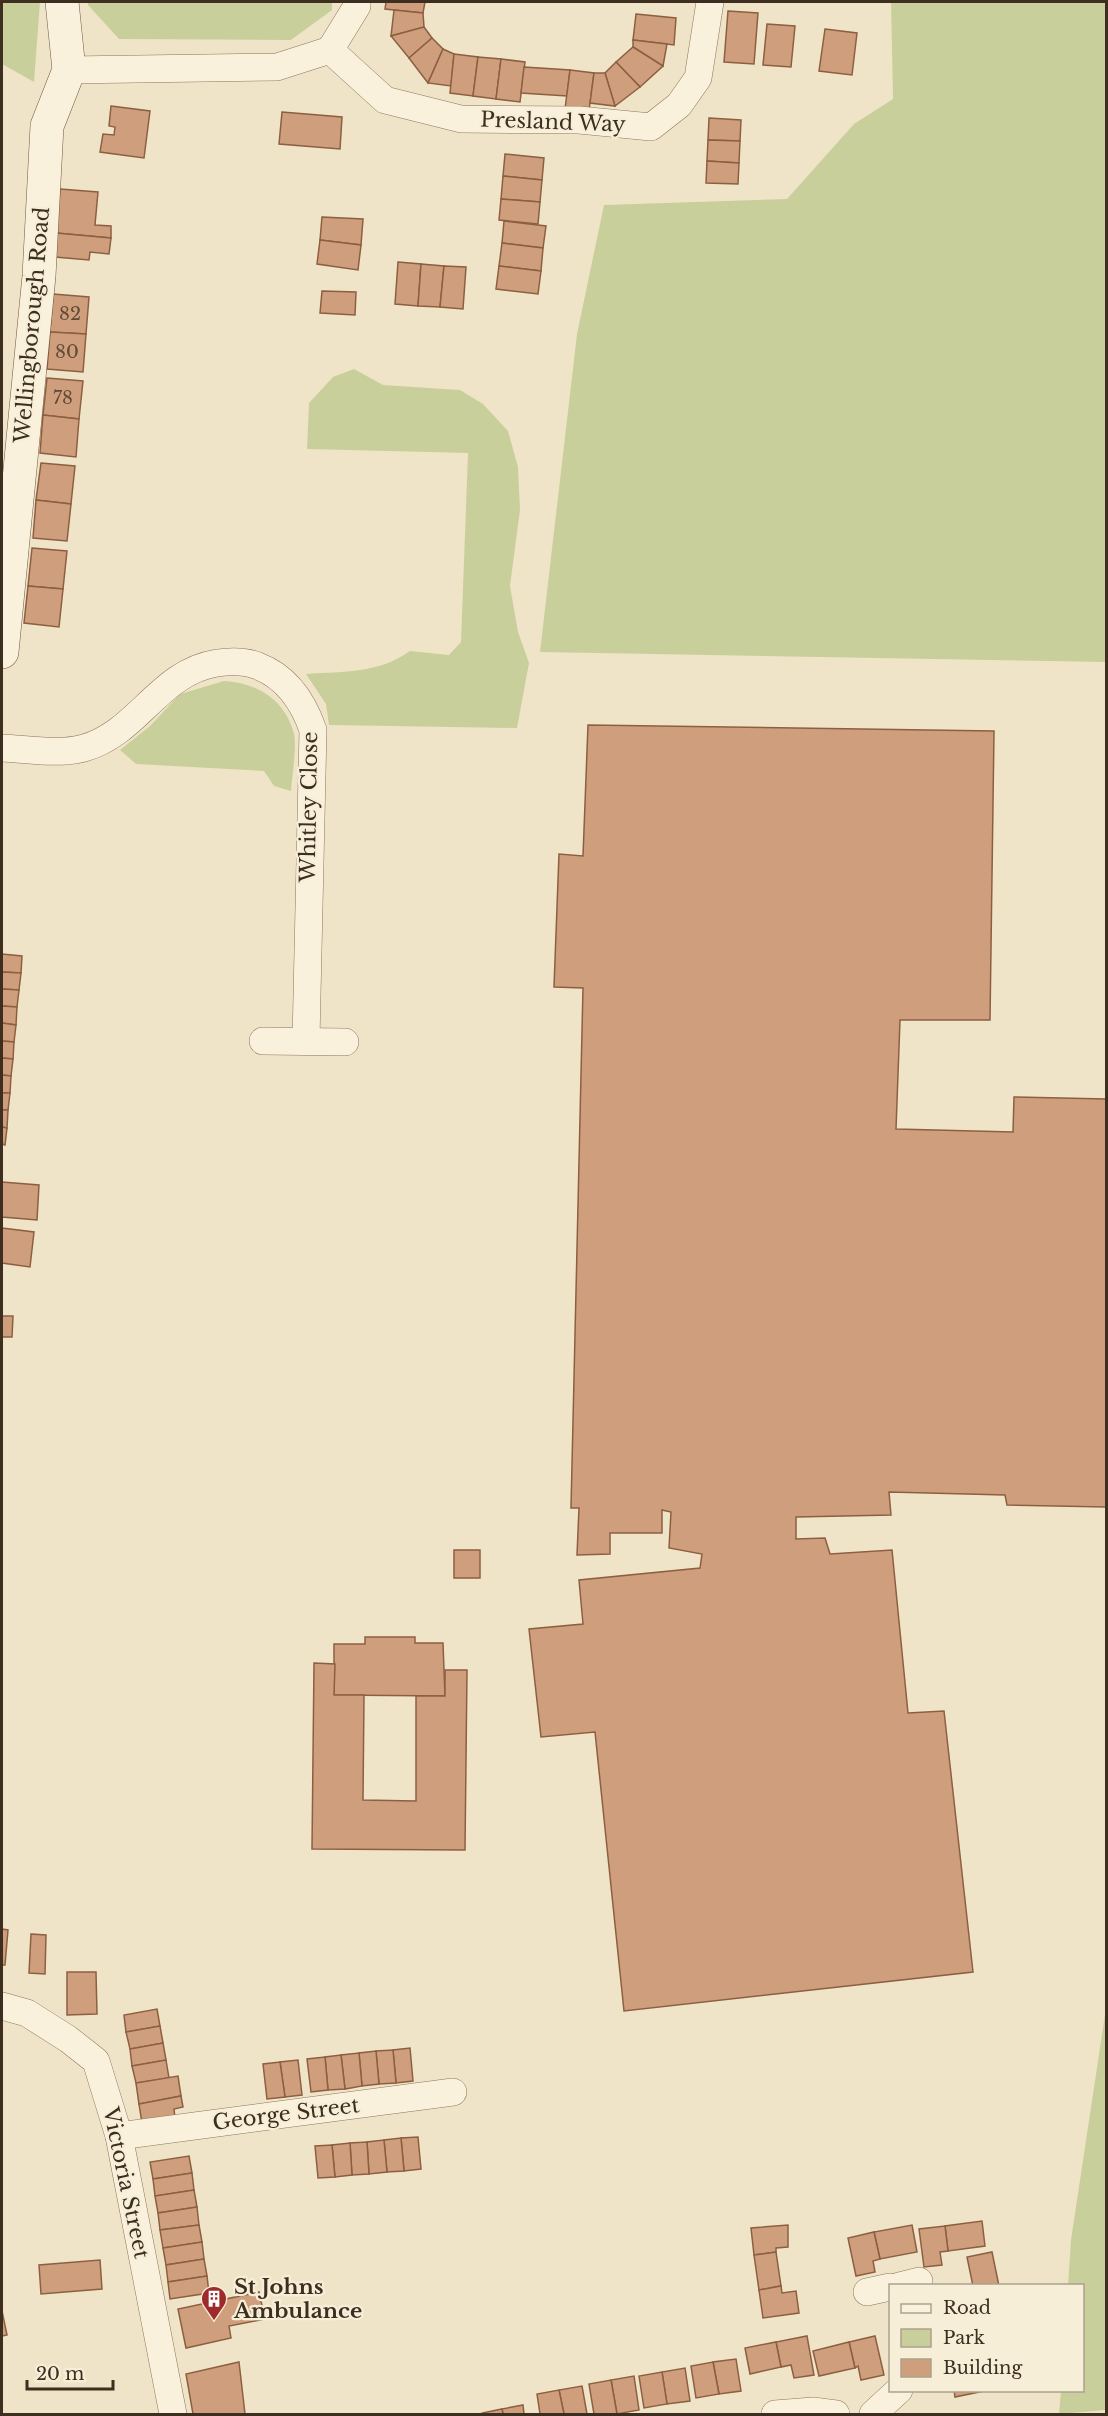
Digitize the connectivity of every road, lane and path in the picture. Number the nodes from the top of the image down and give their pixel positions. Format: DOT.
graph roads {
  1 [pos="62,2"];
  2 [pos="357,2"];
  3 [pos="710,2"];
  4 [pos="330,50"];
  5 [pos="69,70"];
  6 [pos="2,652"];
  7 [pos="2,748"];
  8 [pos="306,1040"];
  9 [pos="263,1041"];
  10 [pos="345,1042"];
  11 [pos="2,2006"];
  12 [pos="453,2092"];
  13 [pos="119,2136"];
  14 [pos="898,2392"];
  15 [pos="173,2415"];
  16 [pos="776,2415"];
  17 [pos="836,2415"];
  18 [pos="873,2415"];
  1 -- 5 [label="main road, Wellingborough Road"];
  2 -- 4 [label="street"];
  3 -- 4 [label="street, Presland Way"];
  4 -- 5 [label="street"];
  5 -- 6 [label="main road, Wellingborough Road"];
  7 -- 8 [label="street, Whitley Close"];
  8 -- 9 [label="street"];
  8 -- 10 [label="street"];
  11 -- 13 [label="street, Victoria Street"];
  12 -- 13 [label="street, George Street"];
  13 -- 15 [label="street, Victoria Street"];
  14 -- 18 [label="street"];
  16 -- 17 [label="street"];
}
